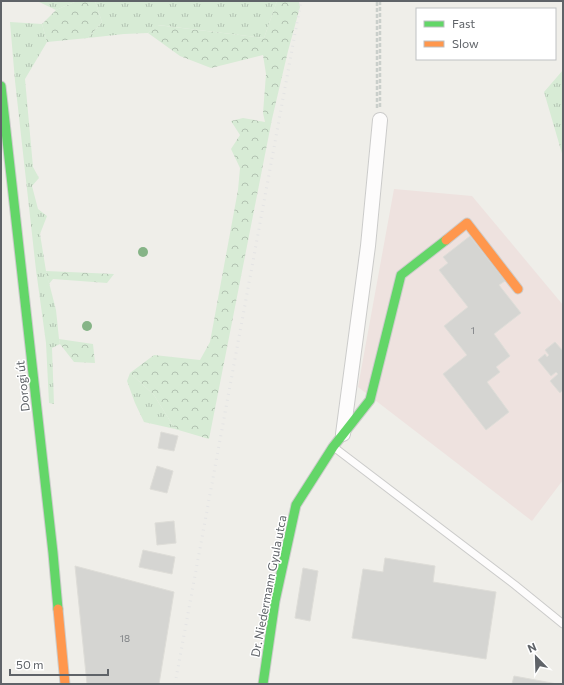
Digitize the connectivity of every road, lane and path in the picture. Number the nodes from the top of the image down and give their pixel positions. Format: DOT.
graph roads {
  1 [pos="378,1"];
  2 [pos="1,86"];
  3 [pos="378,115"];
  4 [pos="518,289"];
  5 [pos="343,434"];
  6 [pos="333,447"];
  7 [pos="563,624"];
  8 [pos="65,684"];
  9 [pos="263,684"];
  1 -- 3 [label="path"];
  1 -- 3 [label="path"];
  2 -- 8 [label="street, Dorogi út"];
  3 -- 5 [label="street"];
  4 -- 5 [label="street, Dr. Niedermann Gyula utca"];
  5 -- 6 [label="street, Dr. Niedermann Gyula utca"];
  6 -- 7 [label="lane"];
  6 -- 9 [label="street, Dr. Niedermann Gyula utca"];
}
